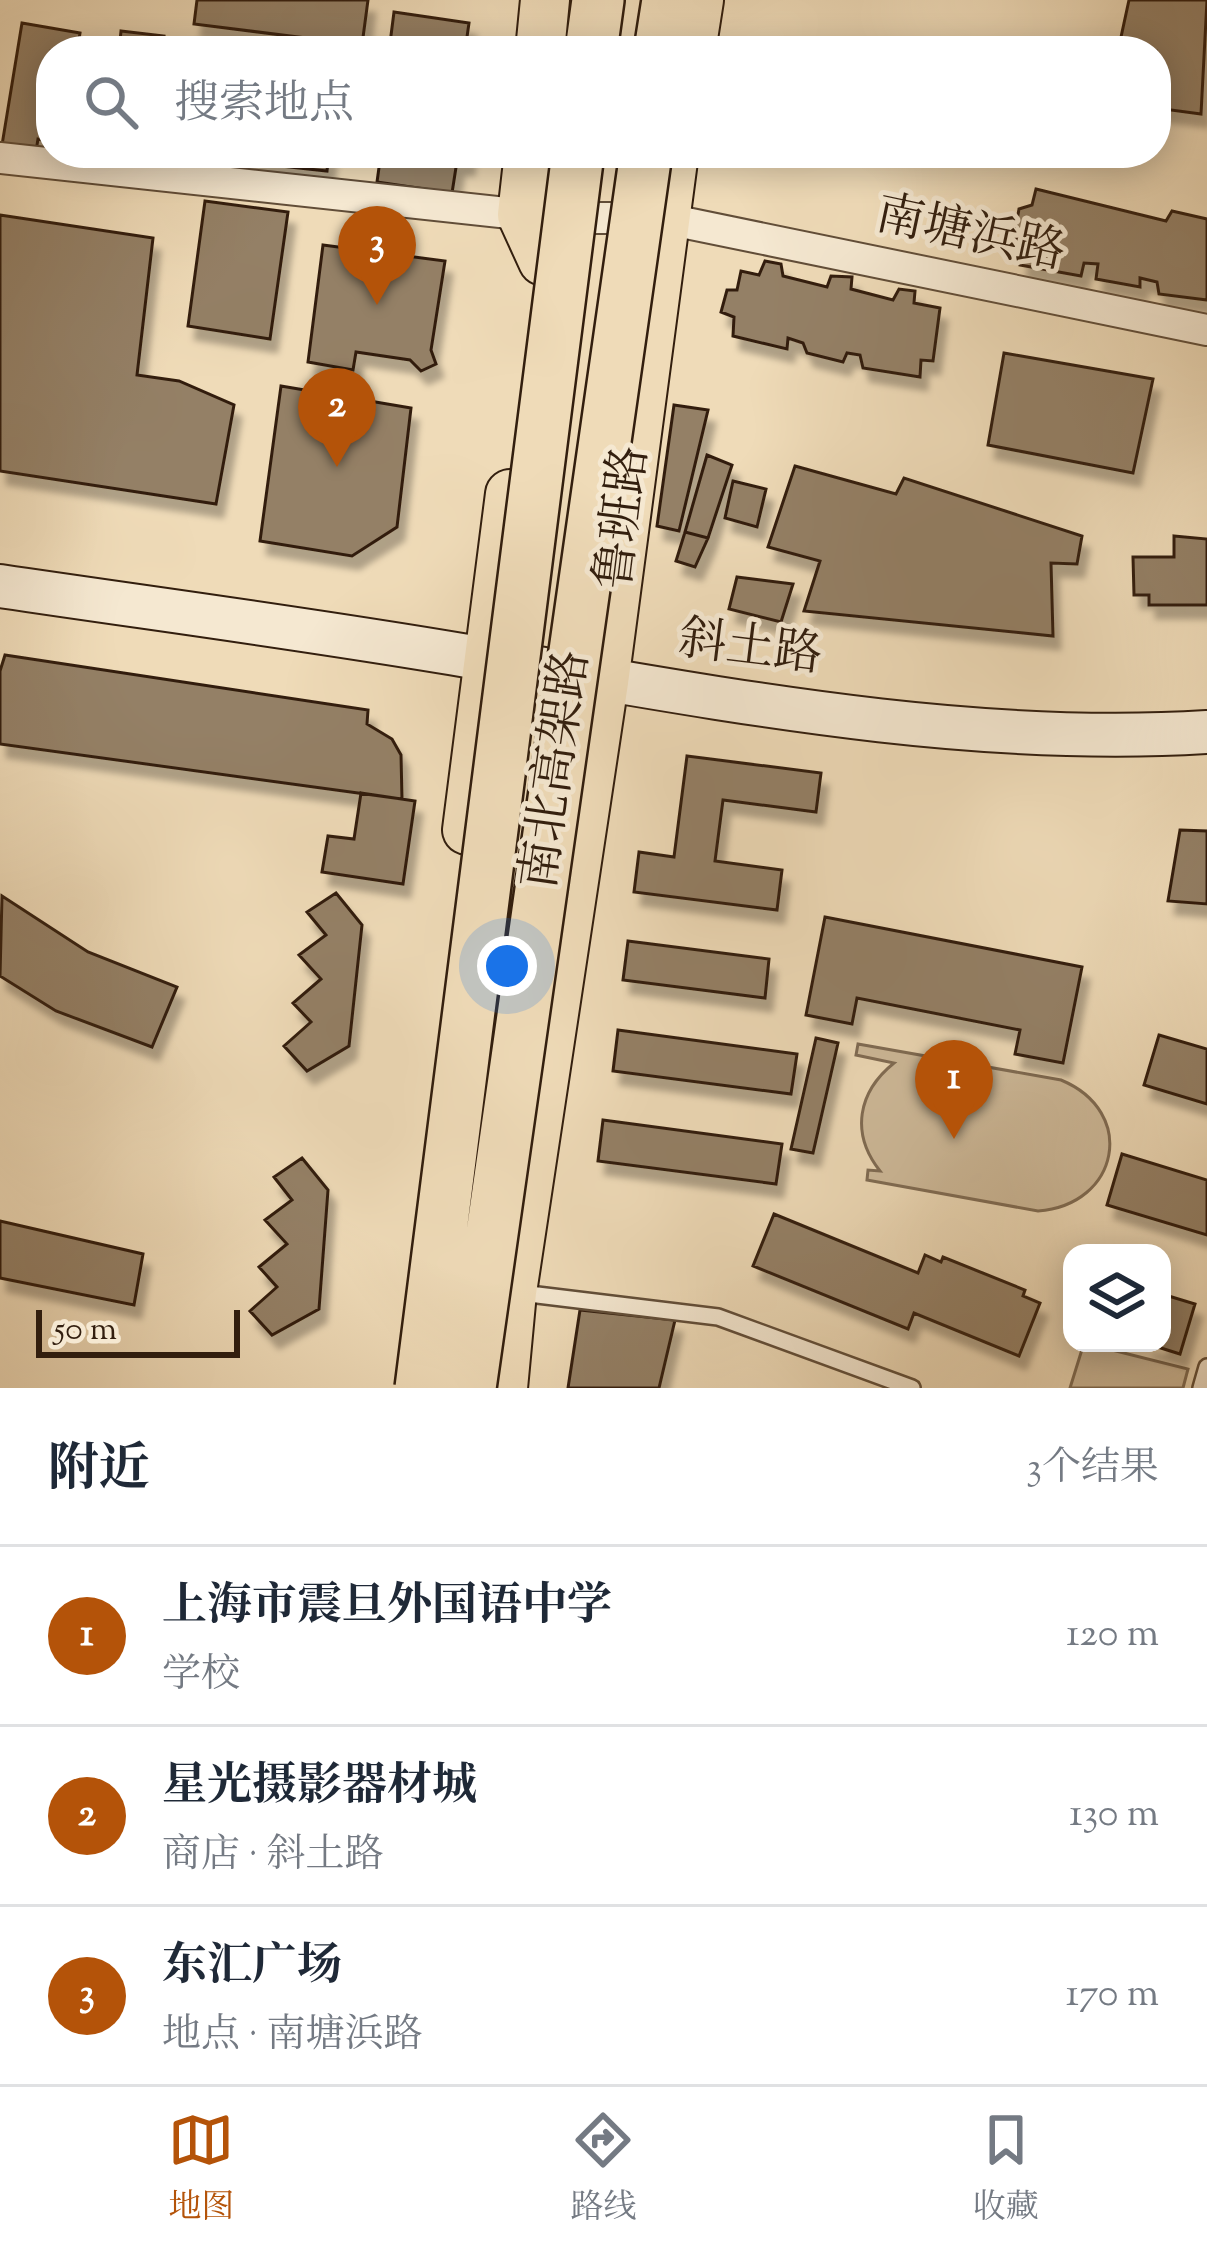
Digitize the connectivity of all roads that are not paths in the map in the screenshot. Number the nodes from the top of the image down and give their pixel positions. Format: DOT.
graph roads {
  1 [pos="545,0"];
  2 [pos="571,0"];
  3 [pos="594,0"];
  4 [pos="690,10"];
  5 [pos="541,36"];
  6 [pos="567,36"];
  7 [pos="589,36"];
  8 [pos="674,36"];
  9 [pos="0,158"];
  10 [pos="36,163"];
  11 [pos="73,168"];
  12 [pos="557,168"];
  13 [pos="561,168"];
  14 [pos="569,168"];
  15 [pos="641,168"];
  16 [pos="645,168"];
  17 [pos="647,168"];
  18 [pos="671,168"];
  19 [pos="662,218"];
  20 [pos="540,232"];
  21 [pos="1207,330"];
  22 [pos="0,586"];
  23 [pos="487,659"];
  24 [pos="604,682"];
  25 [pos="1207,732"];
  26 [pos="512,1292"];
  27 [pos="1207,1367"];
  28 [pos="404,1388"];
  29 [pos="421,1388"];
  30 [pos="470,1388"];
  31 [pos="503,1388"];
  32 [pos="912,1388"];
  33 [pos="1201,1388"];
  1 -- 5 [label="main road"];
  2 -- 6 [label="highway"];
  3 -- 7 [label="highway"];
  4 -- 8 [label="highway"];
  9 -- 10 [label="street, 南塘浜路"];
  11 -- 20 [label="street, 南塘浜路"];
  12 -- 20 [label="main road"];
  13 -- 29 [label="highway, 南北高架路, bridge"];
  14 -- 15 [label="main road"];
  16 -- 30 [label="highway, 南北高架路, bridge"];
  17 -- 19 [label="main road, 鲁班路"];
  18 -- 19 [label="main road, 鲁班路"];
  19 -- 20 [label="street, 南塘浜路"];
  19 -- 21 [label="street, 南塘浜路"];
  19 -- 24 [label="main road, 鲁班路"];
  20 -- 23 [label="main road"];
  22 -- 23 [label="main road, 斜土路"];
  23 -- 24 [label="main road, 斜土路"];
  23 -- 28 [label="main road"];
  24 -- 25 [label="main road, 斜土路"];
  24 -- 26 [label="main road, 鲁班路"];
  26 -- 31 [label="main road, 鲁班路"];
  26 -- 32 [label="lane"];
  27 -- 33 [label="lane"];
}
